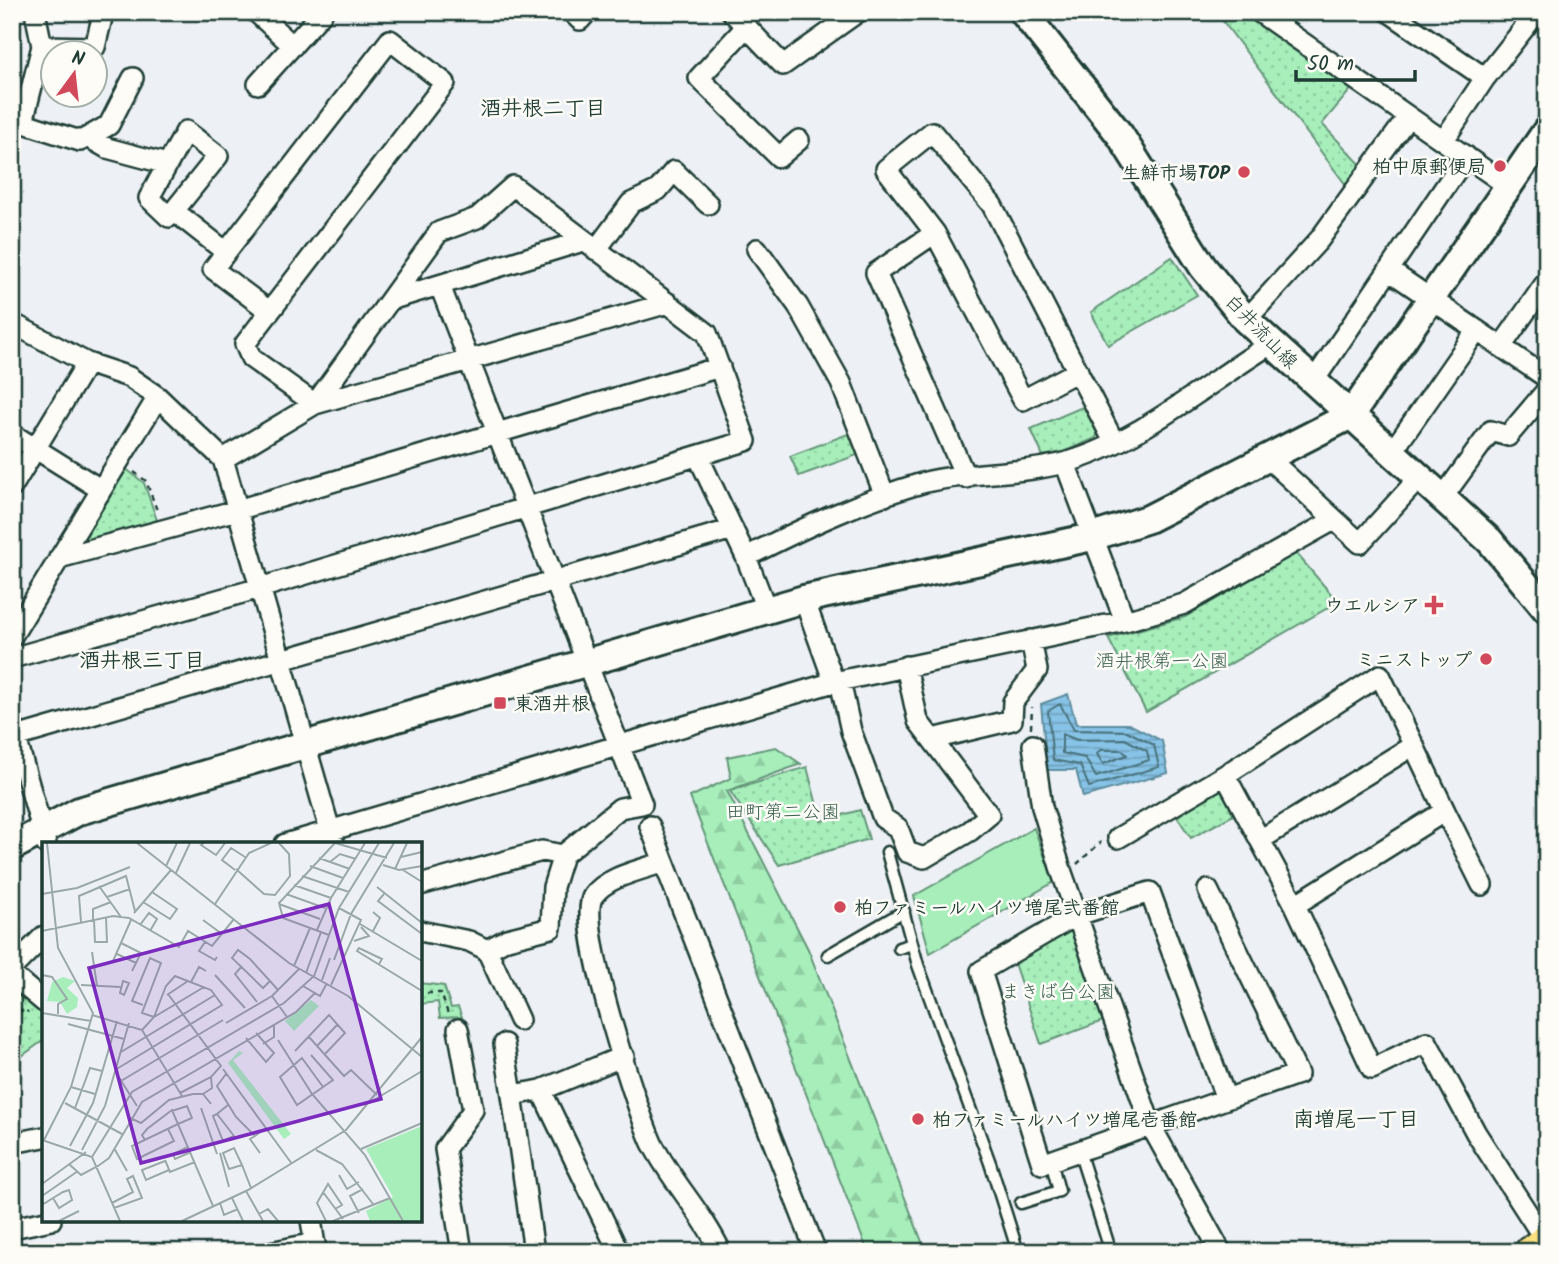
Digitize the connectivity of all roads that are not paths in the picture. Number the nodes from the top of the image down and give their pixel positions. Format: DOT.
graph roads {
  1 [pos="35,12"];
  2 [pos="256,12"];
  3 [pos="323,12"];
  4 [pos="572,12"];
  5 [pos="587,12"];
  6 [pos="732,12"];
  7 [pos="858,12"];
  8 [pos="1023,12"];
  9 [pos="1259,12"];
  10 [pos="1389,12"];
  11 [pos="1529,15"];
  12 [pos="102,18"];
  13 [pos="746,27"];
  14 [pos="40,38"];
  15 [pos="97,38"];
  16 [pos="293,46"];
  17 [pos="38,58"];
  18 [pos="134,78"];
  19 [pos="1485,78"];
  20 [pos="258,84"];
  21 [pos="1408,117"];
  22 [pos="18,120"];
  23 [pos="1547,130"];
  24 [pos="88,137"];
  25 [pos="799,140"];
  26 [pos="1444,140"];
  27 [pos="1466,156"];
  28 [pos="167,164"];
  29 [pos="1508,186"];
  30 [pos="708,205"];
  31 [pos="174,211"];
  32 [pos="935,233"];
  33 [pos="590,245"];
  34 [pos="757,249"];
  35 [pos="226,252"];
  36 [pos="1391,271"];
  37 [pos="1547,281"];
  38 [pos="440,286"];
  39 [pos="1432,299"];
  40 [pos="390,300"];
  41 [pos="668,303"];
  42 [pos="269,311"];
  43 [pos="1246,320"];
  44 [pos="12,324"];
  45 [pos="1477,330"];
  46 [pos="1271,344"];
  47 [pos="1501,347"];
  48 [pos="469,361"];
  49 [pos="86,363"];
  50 [pos="720,367"];
  51 [pos="1078,371"];
  52 [pos="1547,378"];
  53 [pos="1313,382"];
  54 [pos="1547,390"];
  55 [pos="158,397"];
  56 [pos="315,404"];
  57 [pos="1351,415"];
  58 [pos="498,433"];
  59 [pos="12,434"];
  60 [pos="1114,442"];
  61 [pos="36,448"];
  62 [pos="1392,452"];
  63 [pos="698,456"];
  64 [pos="1268,458"];
  65 [pos="223,459"];
  66 [pos="1065,463"];
  67 [pos="1420,477"];
  68 [pos="966,478"];
  69 [pos="12,487"];
  70 [pos="100,489"];
  71 [pos="885,496"];
  72 [pos="1443,497"];
  73 [pos="526,507"];
  74 [pos="237,510"];
  75 [pos="1334,520"];
  76 [pos="733,529"];
  77 [pos="1092,537"];
  78 [pos="746,557"];
  79 [pos="59,558"];
  80 [pos="555,582"];
  81 [pos="260,588"];
  82 [pos="804,600"];
  83 [pos="1547,610"];
  84 [pos="766,611"];
  85 [pos="1125,621"];
  86 [pos="12,636"];
  87 [pos="1031,640"];
  88 [pos="12,658"];
  89 [pos="283,662"];
  90 [pos="587,664"];
  91 [pos="906,666"];
  92 [pos="837,681"];
  93 [pos="14,731"];
  94 [pos="1032,734"];
  95 [pos="933,739"];
  96 [pos="305,744"];
  97 [pos="621,745"];
  98 [pos="1414,745"];
  99 [pos="1225,775"];
  100 [pos="1445,811"];
  101 [pos="650,825"];
  102 [pos="44,837"];
  103 [pos="332,837"];
  104 [pos="1118,838"];
  105 [pos="1259,840"];
  106 [pos="298,842"];
  107 [pos="12,847"];
  108 [pos="887,852"];
  109 [pos="563,855"];
  110 [pos="664,862"];
  111 [pos="422,884"];
  112 [pos="1482,885"];
  113 [pos="1208,890"];
  114 [pos="1295,905"];
  115 [pos="904,911"];
  116 [pos="1075,916"];
  117 [pos="422,931"];
  118 [pos="42,938"];
  119 [pos="912,944"];
  120 [pos="899,948"];
  121 [pos="487,950"];
  122 [pos="828,955"];
  123 [pos="12,968"];
  124 [pos="12,975"];
  125 [pos="42,1000"];
  126 [pos="519,1020"];
  127 [pos="457,1029"];
  128 [pos="505,1044"];
  129 [pos="624,1056"];
  130 [pos="541,1090"];
  131 [pos="512,1095"];
  132 [pos="1226,1099"];
  133 [pos="1151,1126"];
  134 [pos="42,1137"];
  135 [pos="12,1143"];
  136 [pos="1079,1151"];
  137 [pos="1051,1161"];
  138 [pos="1021,1203"];
  139 [pos="42,1222"];
  140 [pos="311,1222"];
  141 [pos="12,1228"];
  142 [pos="1108,1243"];
  143 [pos="1541,1244"];
  144 [pos="316,1248"];
  145 [pos="270,1252"];
  146 [pos="462,1252"];
  147 [pos="534,1252"];
  148 [pos="610,1252"];
  149 [pos="721,1252"];
  150 [pos="816,1252"];
  151 [pos="1018,1252"];
  152 [pos="1222,1252"];
  1 -- 14 [label="street"];
  2 -- 16 [label="street"];
  3 -- 16 [label="street"];
  4 -- 5 [label="street"];
  6 -- 13 [label="street"];
  7 -- 13 [label="street"];
  8 -- 43 [label="street, 白井流山線"];
  9 -- 21 [label="street"];
  10 -- 19 [label="street"];
  11 -- 19 [label="street"];
  12 -- 15 [label="street"];
  13 -- 25 [label="street"];
  16 -- 20 [label="street"];
  17 -- 22 [label="street"];
  18 -- 24 [label="street"];
  19 -- 26 [label="street"];
  21 -- 26 [label="street"];
  21 -- 43 [label="street"];
  22 -- 24 [label="street"];
  23 -- 29 [label="street"];
  24 -- 28 [label="street"];
  26 -- 27 [label="street"];
  27 -- 29 [label="street"];
  27 -- 36 [label="street"];
  28 -- 31 [label="street"];
  28 -- 31 [label="street"];
  29 -- 39 [label="street"];
  30 -- 33 [label="street"];
  31 -- 35 [label="street"];
  32 -- 51 [label="street"];
  32 -- 51 [label="street"];
  32 -- 68 [label="street"];
  33 -- 38 [label="street"];
  33 -- 40 [label="street"];
  33 -- 41 [label="street"];
  34 -- 71 [label="street"];
  35 -- 42 [label="street"];
  35 -- 42 [label="street"];
  36 -- 39 [label="street"];
  36 -- 53 [label="street"];
  37 -- 47 [label="street"];
  38 -- 40 [label="street"];
  38 -- 48 [label="street"];
  39 -- 45 [label="street"];
  39 -- 57 [label="street"];
  40 -- 56 [label="street"];
  41 -- 48 [label="street"];
  41 -- 50 [label="street"];
  42 -- 56 [label="street"];
  43 -- 46 [label="street, 白井流山線"];
  44 -- 49 [label="street"];
  45 -- 47 [label="street"];
  45 -- 62 [label="street"];
  46 -- 53 [label="street, 白井流山線"];
  46 -- 60 [label="street"];
  47 -- 52 [label="street"];
  48 -- 56 [label="street"];
  48 -- 58 [label="street"];
  49 -- 55 [label="street"];
  49 -- 61 [label="street"];
  50 -- 58 [label="street"];
  50 -- 63 [label="street"];
  51 -- 60 [label="street"];
  53 -- 57 [label="street, 白井流山線"];
  54 -- 72 [label="street"];
  55 -- 65 [label="street"];
  55 -- 70 [label="street"];
  56 -- 65 [label="street"];
  57 -- 62 [label="street, 白井流山線"];
  57 -- 64 [label="street"];
  58 -- 73 [label="street"];
  58 -- 74 [label="street"];
  59 -- 61 [label="street"];
  60 -- 66 [label="street"];
  61 -- 69 [label="street"];
  61 -- 70 [label="street"];
  62 -- 67 [label="street, 白井流山線"];
  63 -- 73 [label="street"];
  63 -- 76 [label="street"];
  64 -- 75 [label="street"];
  64 -- 77 [label="street"];
  65 -- 74 [label="street"];
  66 -- 68 [label="street"];
  66 -- 77 [label="street"];
  67 -- 72 [label="street, 白井流山線"];
  67 -- 75 [label="street"];
  68 -- 71 [label="street"];
  70 -- 79 [label="street"];
  71 -- 78 [label="street"];
  72 -- 83 [label="street, 白井流山線"];
  73 -- 80 [label="street"];
  73 -- 81 [label="street"];
  74 -- 79 [label="street"];
  74 -- 81 [label="street"];
  75 -- 85 [label="street"];
  76 -- 78 [label="street"];
  76 -- 80 [label="street"];
  77 -- 82 [label="street"];
  77 -- 85 [label="street"];
  78 -- 84 [label="street"];
  79 -- 86 [label="street"];
  80 -- 89 [label="street"];
  80 -- 90 [label="street"];
  81 -- 88 [label="street"];
  81 -- 89 [label="street"];
  82 -- 84 [label="street"];
  82 -- 92 [label="street"];
  84 -- 90 [label="street"];
  85 -- 87 [label="street"];
  87 -- 91 [label="street"];
  87 -- 95 [label="street"];
  89 -- 93 [label="street"];
  89 -- 96 [label="street"];
  90 -- 96 [label="street"];
  90 -- 97 [label="street"];
  91 -- 92 [label="street"];
  91 -- 95 [label="street"];
  92 -- 95 [label="street"];
  92 -- 97 [label="street"];
  93 -- 102 [label="street"];
  94 -- 116 [label="street"];
  96 -- 102 [label="street"];
  96 -- 103 [label="street"];
  97 -- 103 [label="street"];
  97 -- 109 [label="street"];
  98 -- 99 [label="street"];
  98 -- 100 [label="street"];
  98 -- 105 [label="street"];
  99 -- 104 [label="street"];
  99 -- 105 [label="street"];
  100 -- 112 [label="street"];
  100 -- 114 [label="street"];
  101 -- 110 [label="street"];
  102 -- 107 [label="street"];
  103 -- 106 [label="street"];
  105 -- 114 [label="street"];
  108 -- 115 [label="lane"];
  109 -- 111 [label="street"];
  109 -- 121 [label="street"];
  110 -- 129 [label="street"];
  110 -- 150 [label="street"];
  113 -- 132 [label="street"];
  114 -- 143 [label="street"];
  115 -- 119 [label="lane"];
  115 -- 122 [label="lane"];
  116 -- 132 [label="street"];
  116 -- 133 [label="street"];
  116 -- 137 [label="street"];
  117 -- 121 [label="street"];
  118 -- 123 [label="street"];
  119 -- 120 [label="lane"];
  119 -- 151 [label="lane"];
  121 -- 126 [label="street"];
  124 -- 125 [label="street"];
  127 -- 146 [label="street"];
  128 -- 131 [label="street"];
  129 -- 130 [label="street"];
  129 -- 149 [label="street"];
  130 -- 131 [label="street"];
  130 -- 148 [label="street"];
  131 -- 147 [label="street"];
  132 -- 133 [label="street"];
  133 -- 136 [label="street"];
  133 -- 152 [label="street"];
  134 -- 135 [label="street"];
  136 -- 137 [label="street"];
  136 -- 142 [label="lane"];
  137 -- 138 [label="lane"];
  139 -- 141 [label="street"];
  140 -- 144 [label="street"];
  144 -- 145 [label="street"];
}
